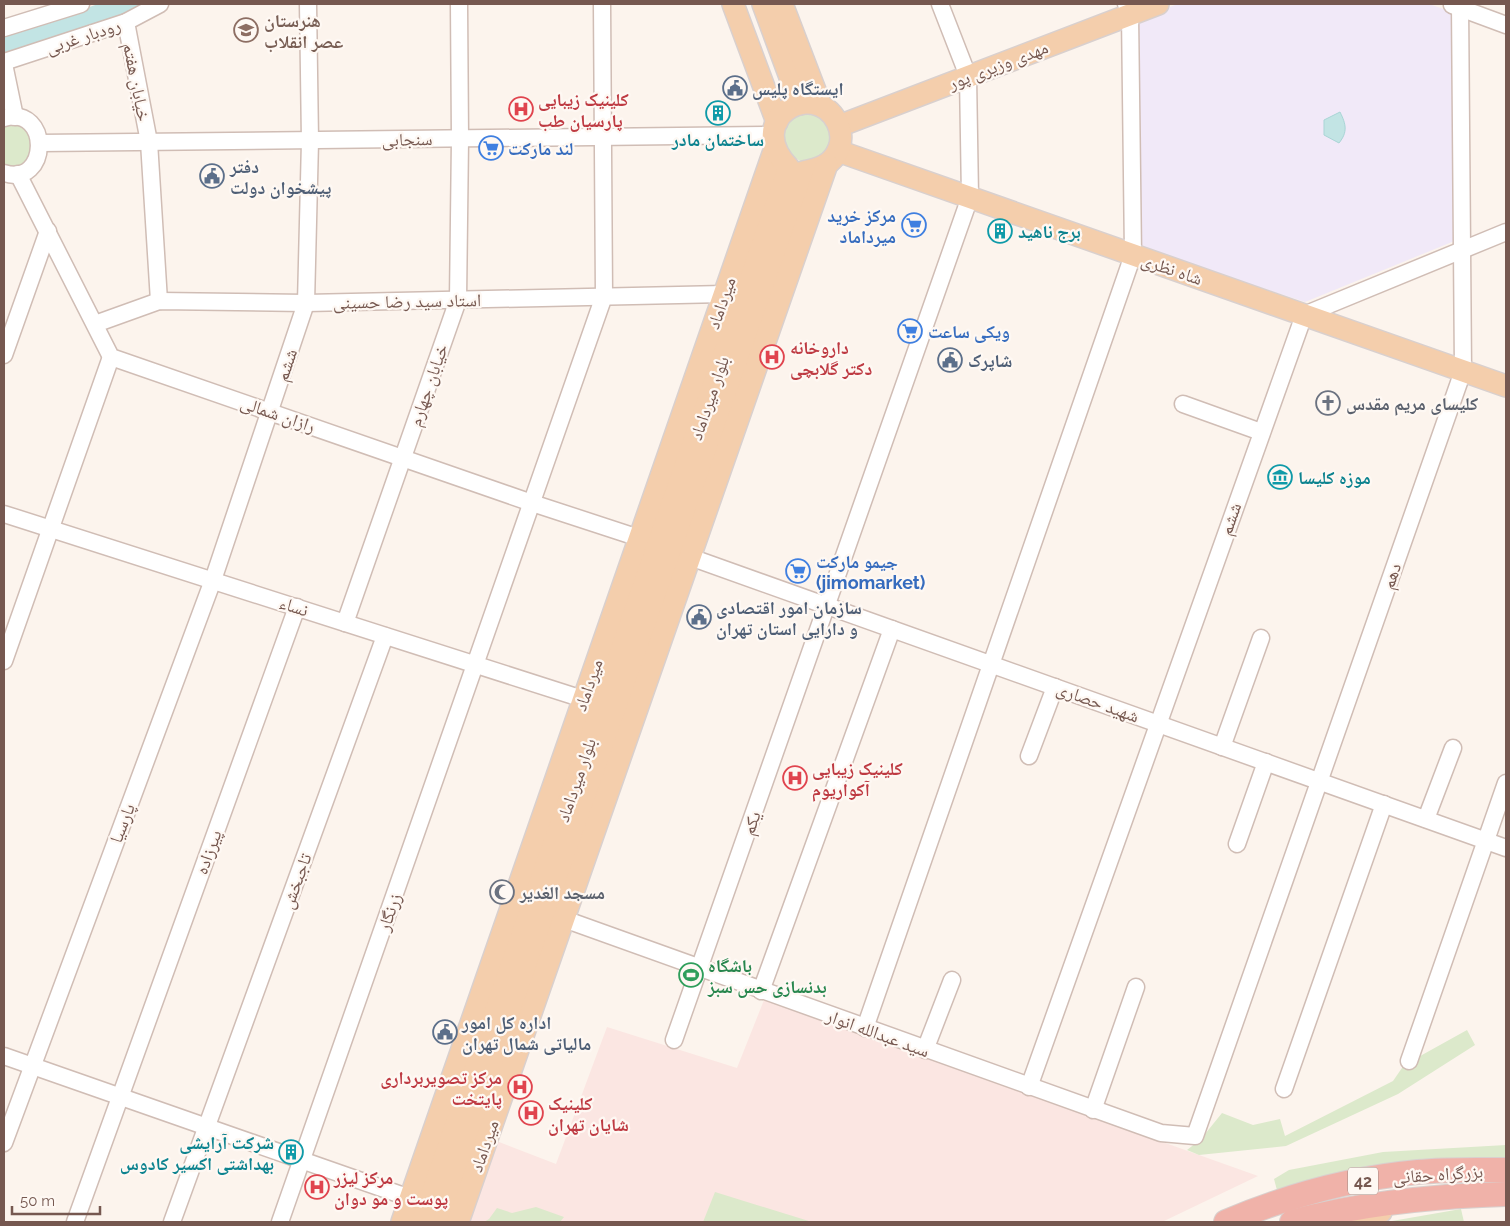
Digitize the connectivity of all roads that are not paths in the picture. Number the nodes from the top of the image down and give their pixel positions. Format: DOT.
graph roads {
  1 [pos="81,4"];
  2 [pos="160,4"];
  3 [pos="308,4"];
  4 [pos="459,4"];
  5 [pos="602,4"];
  6 [pos="733,4"];
  7 [pos="763,4"];
  8 [pos="782,4"];
  9 [pos="940,4"];
  10 [pos="1158,4"];
  11 [pos="1457,5"];
  12 [pos="1128,9"];
  13 [pos="126,22"];
  14 [pos="1506,24"];
  15 [pos="771,26"];
  16 [pos="4,28"];
  17 [pos="747,40"];
  18 [pos="4,63"];
  19 [pos="968,76"];
  20 [pos="811,105"];
  21 [pos="7,115"];
  22 [pos="839,126"];
  23 [pos="775,135"];
  24 [pos="604,138"];
  25 [pos="460,139"];
  26 [pos="310,141"];
  27 [pos="148,142"];
  28 [pos="40,143"];
  29 [pos="833,158"];
  30 [pos="796,170"];
  31 [pos="11,174"];
  32 [pos="970,197"];
  33 [pos="48,230"];
  34 [pos="1506,232"];
  35 [pos="1462,250"];
  36 [pos="1133,255"];
  37 [pos="724,294"];
  38 [pos="604,296"];
  39 [pos="159,300"];
  40 [pos="458,300"];
  41 [pos="306,303"];
  42 [pos="1304,315"];
  43 [pos="95,324"];
  44 [pos="4,355"];
  45 [pos="111,357"];
  46 [pos="1463,371"];
  47 [pos="1506,386"];
  48 [pos="1183,404"];
  49 [pos="271,412"];
  50 [pos="1261,432"];
  51 [pos="403,458"];
  52 [pos="532,503"];
  53 [pos="4,514"];
  54 [pos="49,528"];
  55 [pos="639,538"];
  56 [pos="690,557"];
  57 [pos="213,580"];
  58 [pos="827,606"];
  59 [pos="297,607"];
  60 [pos="345,623"];
  61 [pos="892,629"];
  62 [pos="385,636"];
  63 [pos="1261,638"];
  64 [pos="4,661"];
  65 [pos="991,664"];
  66 [pos="475,665"];
  67 [pos="1055,687"];
  68 [pos="583,699"];
  69 [pos="1158,724"];
  70 [pos="1222,746"];
  71 [pos="1452,748"];
  72 [pos="1029,756"];
  73 [pos="1266,762"];
  74 [pos="1319,781"];
  75 [pos="1506,783"];
  76 [pos="1384,804"];
  77 [pos="1426,819"];
  78 [pos="1486,841"];
  79 [pos="1237,844"];
  80 [pos="1506,848"];
  81 [pos="564,919"];
  82 [pos="700,969"];
  83 [pos="952,980"];
  84 [pos="1136,987"];
  85 [pos="761,991"];
  86 [pos="865,1028"];
  87 [pos="674,1040"];
  88 [pos="925,1050"];
  89 [pos="4,1056"];
  90 [pos="1409,1061"];
  91 [pos="31,1065"];
  92 [pos="471,1082"];
  93 [pos="1029,1087"];
  94 [pos="1284,1088"];
  95 [pos="120,1096"];
  96 [pos="442,1107"];
  97 [pos="1093,1110"];
  98 [pos="207,1127"];
  99 [pos="1194,1136"];
  100 [pos="4,1142"];
  101 [pos="302,1160"];
  102 [pos="1506,1170"];
  103 [pos="1506,1194"];
  104 [pos="410,1198"];
  105 [pos="1421,1199"];
  106 [pos="76,1222"];
  107 [pos="172,1222"];
  108 [pos="280,1222"];
  109 [pos="402,1222"];
  110 [pos="422,1222"];
  111 [pos="437,1222"];
  112 [pos="458,1222"];
  113 [pos="1226,1222"];
  114 [pos="1292,1222"];
  115 [pos="1348,1222"];
  1 -- 16 [label="street"];
  2 -- 13 [label="street, رودبار غربی"];
  3 -- 26 [label="street, ششم"];
  4 -- 25 [label="street, خیابان چهارم"];
  5 -- 24 [label="street, زرنگار"];
  6 -- 17 [label="main road"];
  7 -- 15 [label="main road"];
  8 -- 20 [label="main road"];
  9 -- 19 [label="street"];
  10 -- 12 [label="main road, مهدی وزیری پور"];
  11 -- 14 [label="street"];
  11 -- 35 [label="street, دهم"];
  12 -- 19 [label="main road, مهدی وزیری پور"];
  12 -- 36 [label="street"];
  13 -- 18 [label="street, رودبار غربی"];
  13 -- 27 [label="street, خیابان هفتم"];
  15 -- 17 [label="main road"];
  15 -- 20 [label="main road"];
  17 -- 23 [label="main road"];
  18 -- 21 [label="street"];
  19 -- 22 [label="main road, مهدی وزیری پور"];
  19 -- 32 [label="street"];
  20 -- 22 [label="main road"];
  20 -- 23 [label="main road"];
  21 -- 28 [label="street"];
  22 -- 29 [label="main road"];
  23 -- 24 [label="street, سنجابی"];
  23 -- 30 [label="main road"];
  23 -- 37 [label="main road, میرداماد"];
  24 -- 25 [label="street, سنجابی"];
  24 -- 38 [label="street, زرنگار"];
  25 -- 26 [label="street, سنجابی"];
  25 -- 40 [label="street, خیابان چهارم"];
  26 -- 27 [label="street, سنجابی"];
  26 -- 41 [label="street, ششم"];
  27 -- 28 [label="street, سنجابی"];
  27 -- 39 [label="street, خیابان هفتم"];
  28 -- 31 [label="street"];
  29 -- 30 [label="main road"];
  29 -- 32 [label="main road, شاه نظری"];
  29 -- 56 [label="main road, میرداماد"];
  30 -- 92 [label="main road, بلوار میرداماد"];
  30 -- 111 [label="main road, بلوار میرداماد"];
  31 -- 33 [label="street"];
  32 -- 36 [label="main road, شاه نظری"];
  32 -- 58 [label="street, یکم"];
  33 -- 43 [label="street"];
  33 -- 44 [label="street"];
  34 -- 35 [label="street"];
  35 -- 42 [label="street"];
  35 -- 46 [label="street, دهم"];
  36 -- 42 [label="main road, شاه نظری"];
  36 -- 65 [label="street"];
  37 -- 38 [label="street, استاد سید رضا حسینی"];
  37 -- 55 [label="main road, میرداماد"];
  38 -- 40 [label="street, استاد سید رضا حسینی"];
  38 -- 52 [label="street, زرنگار"];
  39 -- 41 [label="street, استاد سید رضا حسینی"];
  39 -- 43 [label="street, استاد سید رضا حسینی"];
  40 -- 41 [label="street, استاد سید رضا حسینی"];
  40 -- 51 [label="street, خیابان چهارم"];
  41 -- 49 [label="street, ششم"];
  42 -- 46 [label="main road, شاه نظری"];
  42 -- 50 [label="street, ششم"];
  43 -- 45 [label="street"];
  45 -- 49 [label="street, رازان شمالی"];
  45 -- 54 [label="street"];
  46 -- 47 [label="main road, شاه نظری"];
  46 -- 74 [label="street, دهم"];
  48 -- 50 [label="street"];
  49 -- 51 [label="street, رازان شمالی"];
  49 -- 57 [label="street, ششم"];
  50 -- 69 [label="street, ششم"];
  51 -- 52 [label="street, رازان شمالی"];
  51 -- 60 [label="street, خیابان چهارم"];
  52 -- 55 [label="street, رازان شمالی"];
  52 -- 66 [label="street, زرنگار"];
  53 -- 54 [label="street, نساء"];
  54 -- 57 [label="street, نساء"];
  54 -- 64 [label="street"];
  55 -- 68 [label="main road, میرداماد"];
  56 -- 58 [label="street, شهید حصاری"];
  56 -- 81 [label="main road, میرداماد"];
  57 -- 59 [label="street, نساء"];
  57 -- 91 [label="street, پارسیا"];
  58 -- 61 [label="street, شهید حصاری"];
  58 -- 82 [label="street, یکم"];
  59 -- 60 [label="street, نساء"];
  59 -- 95 [label="street, پیرزاده"];
  60 -- 62 [label="street, نساء"];
  61 -- 65 [label="street, شهید حصاری"];
  61 -- 85 [label="street"];
  62 -- 66 [label="street, نساء"];
  62 -- 98 [label="street, تاجبخش"];
  63 -- 70 [label="street"];
  65 -- 67 [label="street, شهید حصاری"];
  65 -- 86 [label="street"];
  66 -- 68 [label="street, نساء"];
  66 -- 101 [label="street, زرنگار"];
  67 -- 69 [label="street, شهید حصاری"];
  67 -- 72 [label="street"];
  68 -- 96 [label="main road, میرداماد"];
  69 -- 70 [label="street, شهید حصاری"];
  69 -- 93 [label="street, ششم"];
  70 -- 73 [label="street, شهید حصاری"];
  71 -- 77 [label="street"];
  73 -- 74 [label="street, شهید حصاری"];
  73 -- 79 [label="street"];
  74 -- 76 [label="street, شهید حصاری"];
  74 -- 99 [label="street, دهم"];
  75 -- 78 [label="street"];
  76 -- 77 [label="street, شهید حصاری"];
  76 -- 94 [label="street"];
  77 -- 78 [label="street, شهید حصاری"];
  78 -- 80 [label="street, شهید حصاری"];
  78 -- 90 [label="street"];
  81 -- 82 [label="street, سید عبدالله انوار"];
  81 -- 112 [label="main road, میرداماد"];
  82 -- 85 [label="street, سید عبدالله انوار"];
  82 -- 87 [label="street, یکم"];
  83 -- 88 [label="street"];
  84 -- 97 [label="street"];
  85 -- 86 [label="street, سید عبدالله انوار"];
  86 -- 88 [label="street, سید عبدالله انوار"];
  88 -- 93 [label="street, سید عبدالله انوار"];
  89 -- 91 [label="street"];
  91 -- 95 [label="street"];
  91 -- 100 [label="street, پارسیا"];
  92 -- 96 [label="main road"];
  92 -- 110 [label="main road, بلوار میرداماد"];
  93 -- 97 [label="street, سید عبدالله انوار"];
  95 -- 98 [label="street"];
  95 -- 106 [label="street, پیرزاده"];
  96 -- 104 [label="main road, میرداماد"];
  97 -- 99 [label="street, سید عبدالله انوار"];
  98 -- 101 [label="street"];
  98 -- 107 [label="street, تاجبخش"];
  101 -- 104 [label="street"];
  101 -- 108 [label="street, زرنگار"];
  102 -- 113 [label="highway, بزرگراه حقانی / 42"];
  103 -- 105 [label="highway, بزرگراه حقانی / 42"];
  104 -- 109 [label="main road, میرداماد"];
  105 -- 114 [label="highway, بزرگراه حقانی / 42"];
  105 -- 115 [label="main road"];
}
